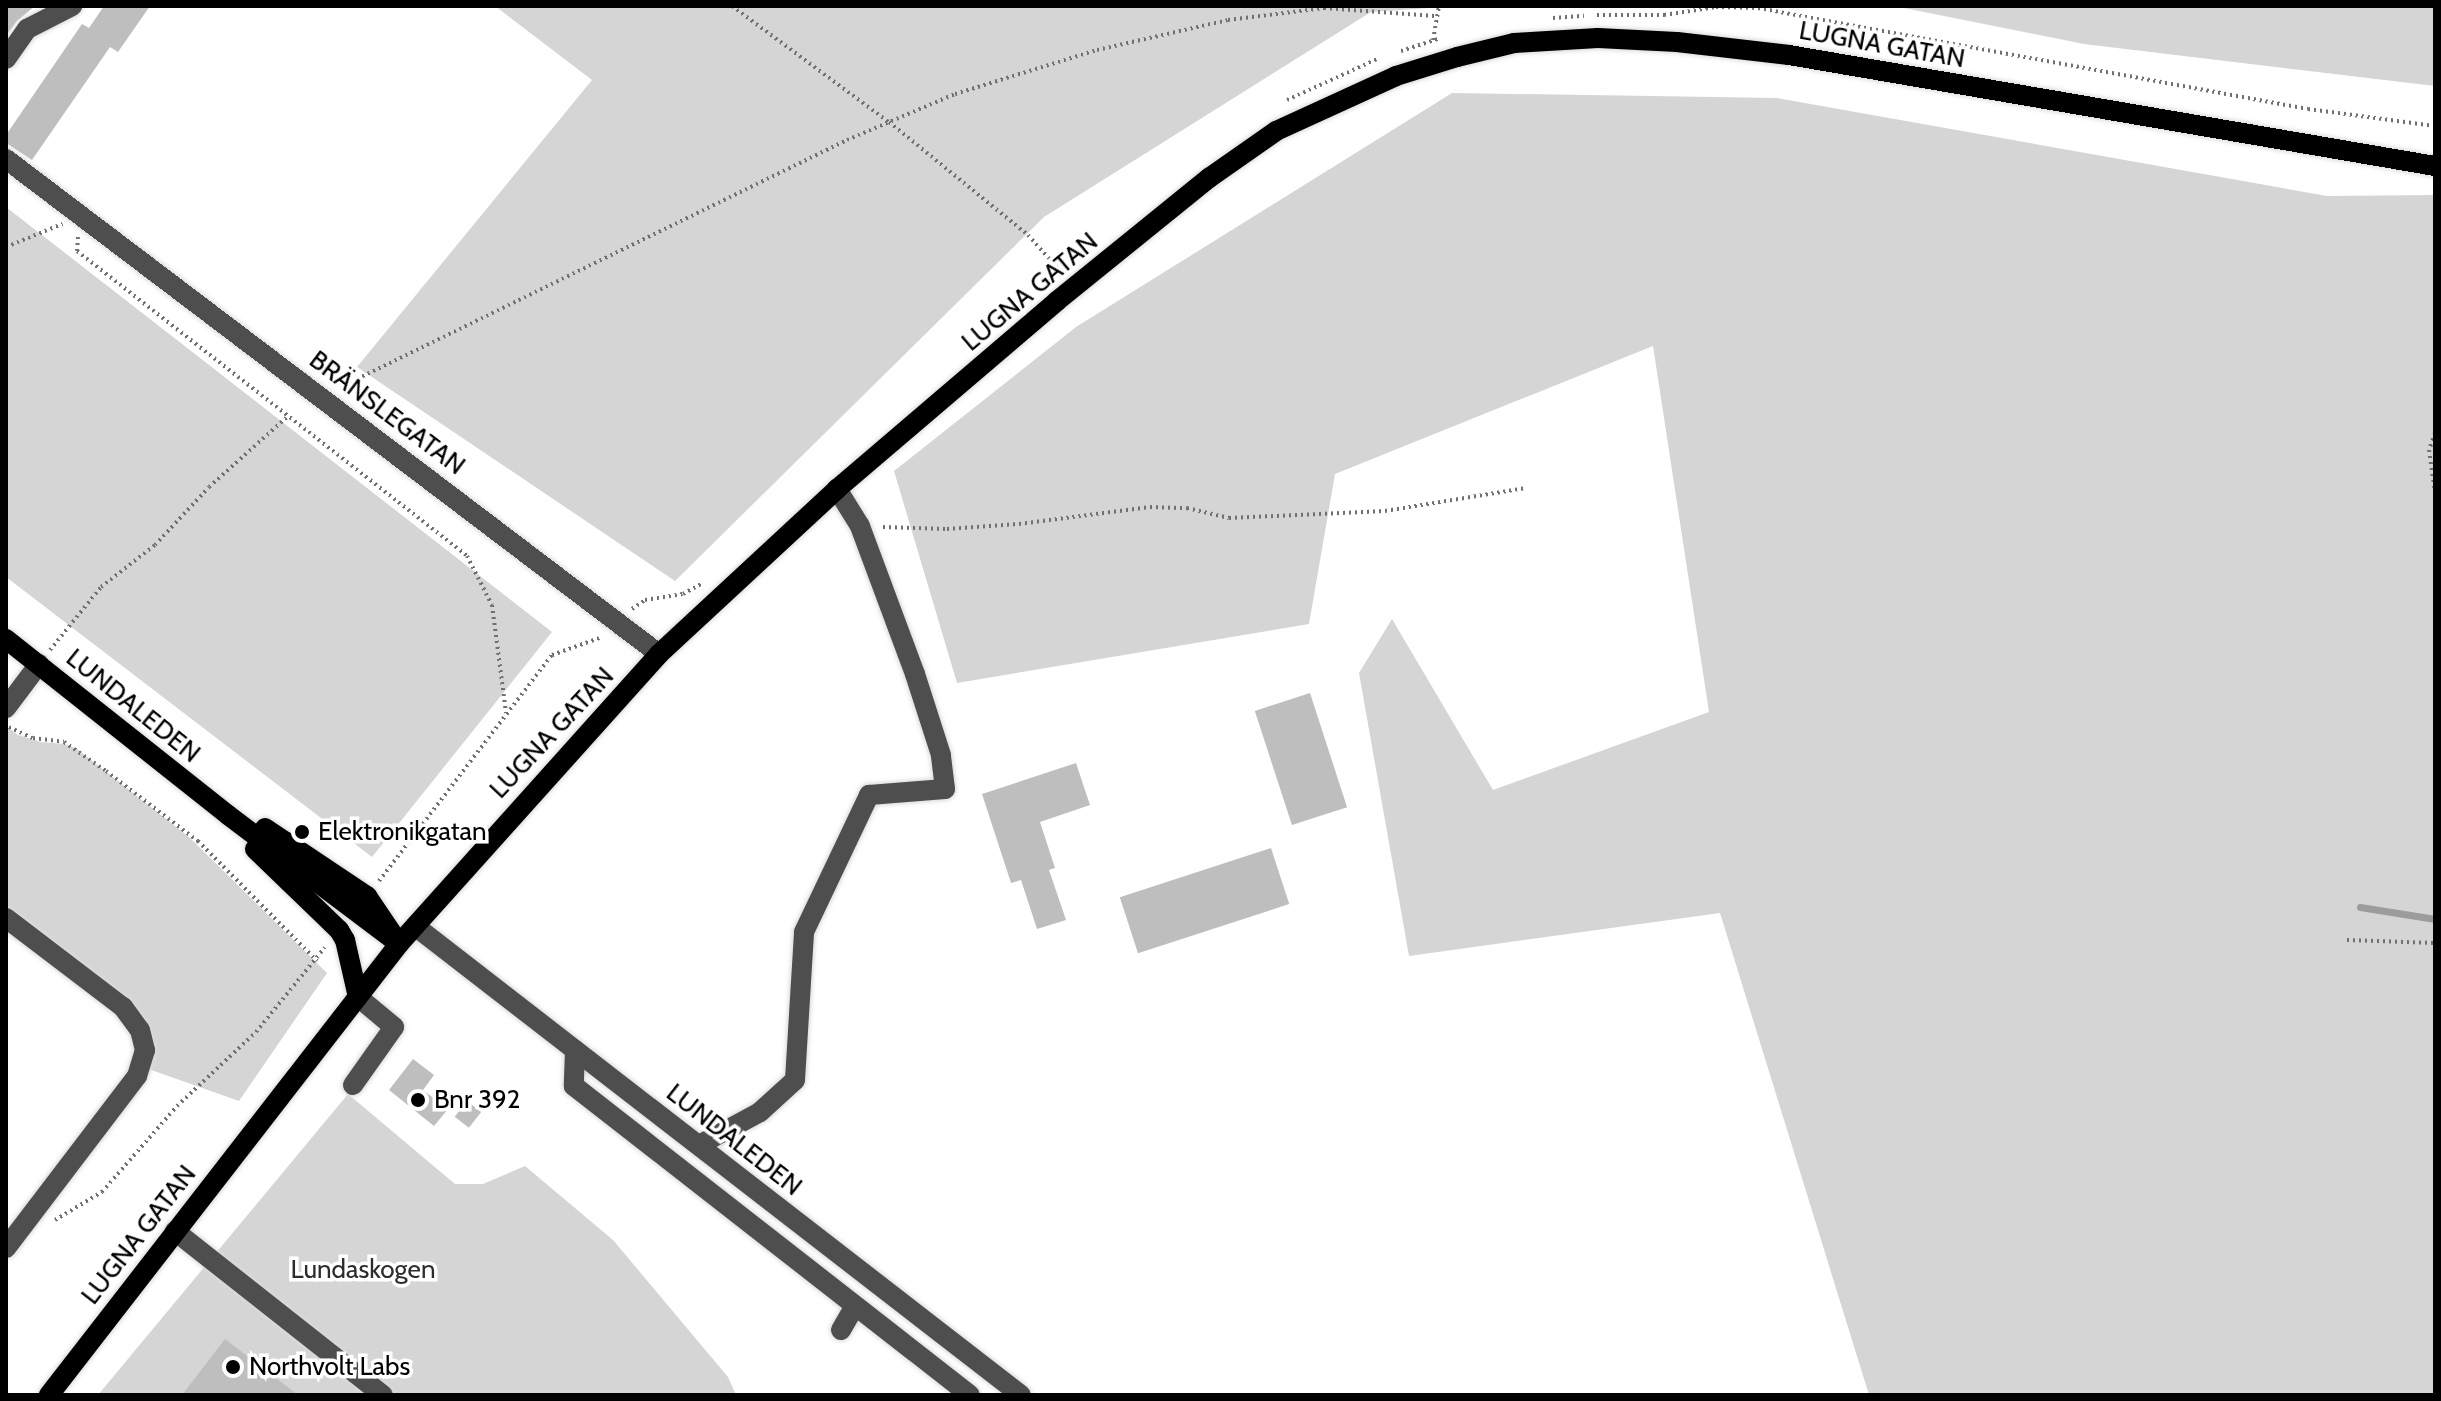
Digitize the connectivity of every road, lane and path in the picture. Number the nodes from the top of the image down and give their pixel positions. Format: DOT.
graph roads {
  1 [pos="72,6"];
  2 [pos="732,6"];
  3 [pos="1439,6"];
  4 [pos="1435,16"];
  5 [pos="1544,19"];
  6 [pos="1447,37"];
  7 [pos="1433,40"];
  8 [pos="1393,53"];
  9 [pos="6,59"];
  10 [pos="1379,59"];
  11 [pos="1287,101"];
  12 [pos="889,122"];
  13 [pos="2435,126"];
  14 [pos="6,159"];
  15 [pos="2435,166"];
  16 [pos="80,217"];
  17 [pos="6,247"];
  18 [pos="77,251"];
  19 [pos="1073,262"];
  20 [pos="1068,279"];
  21 [pos="331,402"];
  22 [pos="288,416"];
  23 [pos="2435,433"];
  24 [pos="1526,488"];
  25 [pos="837,489"];
  26 [pos="2435,492"];
  27 [pos="860,526"];
  28 [pos="703,583"];
  29 [pos="618,622"];
  30 [pos="6,639"];
  31 [pos="659,654"];
  32 [pos="39,664"];
  33 [pos="6,708"];
  34 [pos="506,713"];
  35 [pos="6,725"];
  36 [pos="228,815"];
  37 [pos="377,884"];
  38 [pos="6,918"];
  39 [pos="415,926"];
  40 [pos="2347,940"];
  41 [pos="2435,943"];
  42 [pos="399,944"];
  43 [pos="358,997"];
  44 [pos="575,1050"];
  45 [pos="353,1085"];
  46 [pos="699,1145"];
  47 [pos="52,1222"];
  48 [pos="175,1231"];
  49 [pos="6,1248"];
  50 [pos="855,1306"];
  51 [pos="841,1330"];
  52 [pos="49,1395"];
  53 [pos="383,1395"];
  54 [pos="970,1395"];
  55 [pos="1021,1395"];
  1 -- 9 [label="street"];
  2 -- 12 [label="path"];
  3 -- 4 [label="path"];
  4 -- 7 [label="path"];
  4 -- 12 [label="path"];
  5 -- 13 [label="path"];
  6 -- 7 [label="path"];
  7 -- 8 [label="path"];
  10 -- 11 [label="path"];
  12 -- 20 [label="path"];
  12 -- 21 [label="path"];
  14 -- 16 [label="street, BRÄNSLEGATAN"];
  15 -- 20 [label="main road, LUGNA GATAN"];
  16 -- 17 [label="path"];
  16 -- 21 [label="street, BRÄNSLEGATAN"];
  18 -- 22 [label="path"];
  19 -- 20 [label="path"];
  20 -- 25 [label="main road, LUGNA GATAN"];
  21 -- 29 [label="street, BRÄNSLEGATAN"];
  22 -- 32 [label="path"];
  22 -- 34 [label="path"];
  23 -- 26 [label="path"];
  24 -- 27 [label="path"];
  25 -- 27 [label="street"];
  25 -- 31 [label="main road, LUGNA GATAN"];
  27 -- 46 [label="street"];
  28 -- 29 [label="path"];
  29 -- 31 [label="street, BRÄNSLEGATAN"];
  29 -- 34 [label="path"];
  30 -- 32 [label="main road, LUNDALEDEN"];
  31 -- 39 [label="main road, LUGNA GATAN"];
  32 -- 33 [label="street"];
  32 -- 36 [label="main road, LUNDALEDEN"];
  34 -- 37 [label="path"];
  35 -- 47 [label="path"];
  36 -- 42 [label="main road, LUNDALEDEN"];
  36 -- 43 [label="main road, LUNDALEDEN"];
  38 -- 49 [label="street"];
  39 -- 42 [label="main road, LUGNA GATAN"];
  39 -- 44 [label="street, LUNDALEDEN"];
  40 -- 41 [label="path"];
  42 -- 43 [label="main road, LUGNA GATAN"];
  43 -- 45 [label="street"];
  43 -- 48 [label="main road, LUGNA GATAN"];
  44 -- 46 [label="street, LUNDALEDEN"];
  44 -- 50 [label="street"];
  46 -- 55 [label="street, LUNDALEDEN"];
  48 -- 52 [label="main road, LUGNA GATAN"];
  48 -- 53 [label="street"];
  50 -- 51 [label="street"];
  50 -- 54 [label="street"];
}
